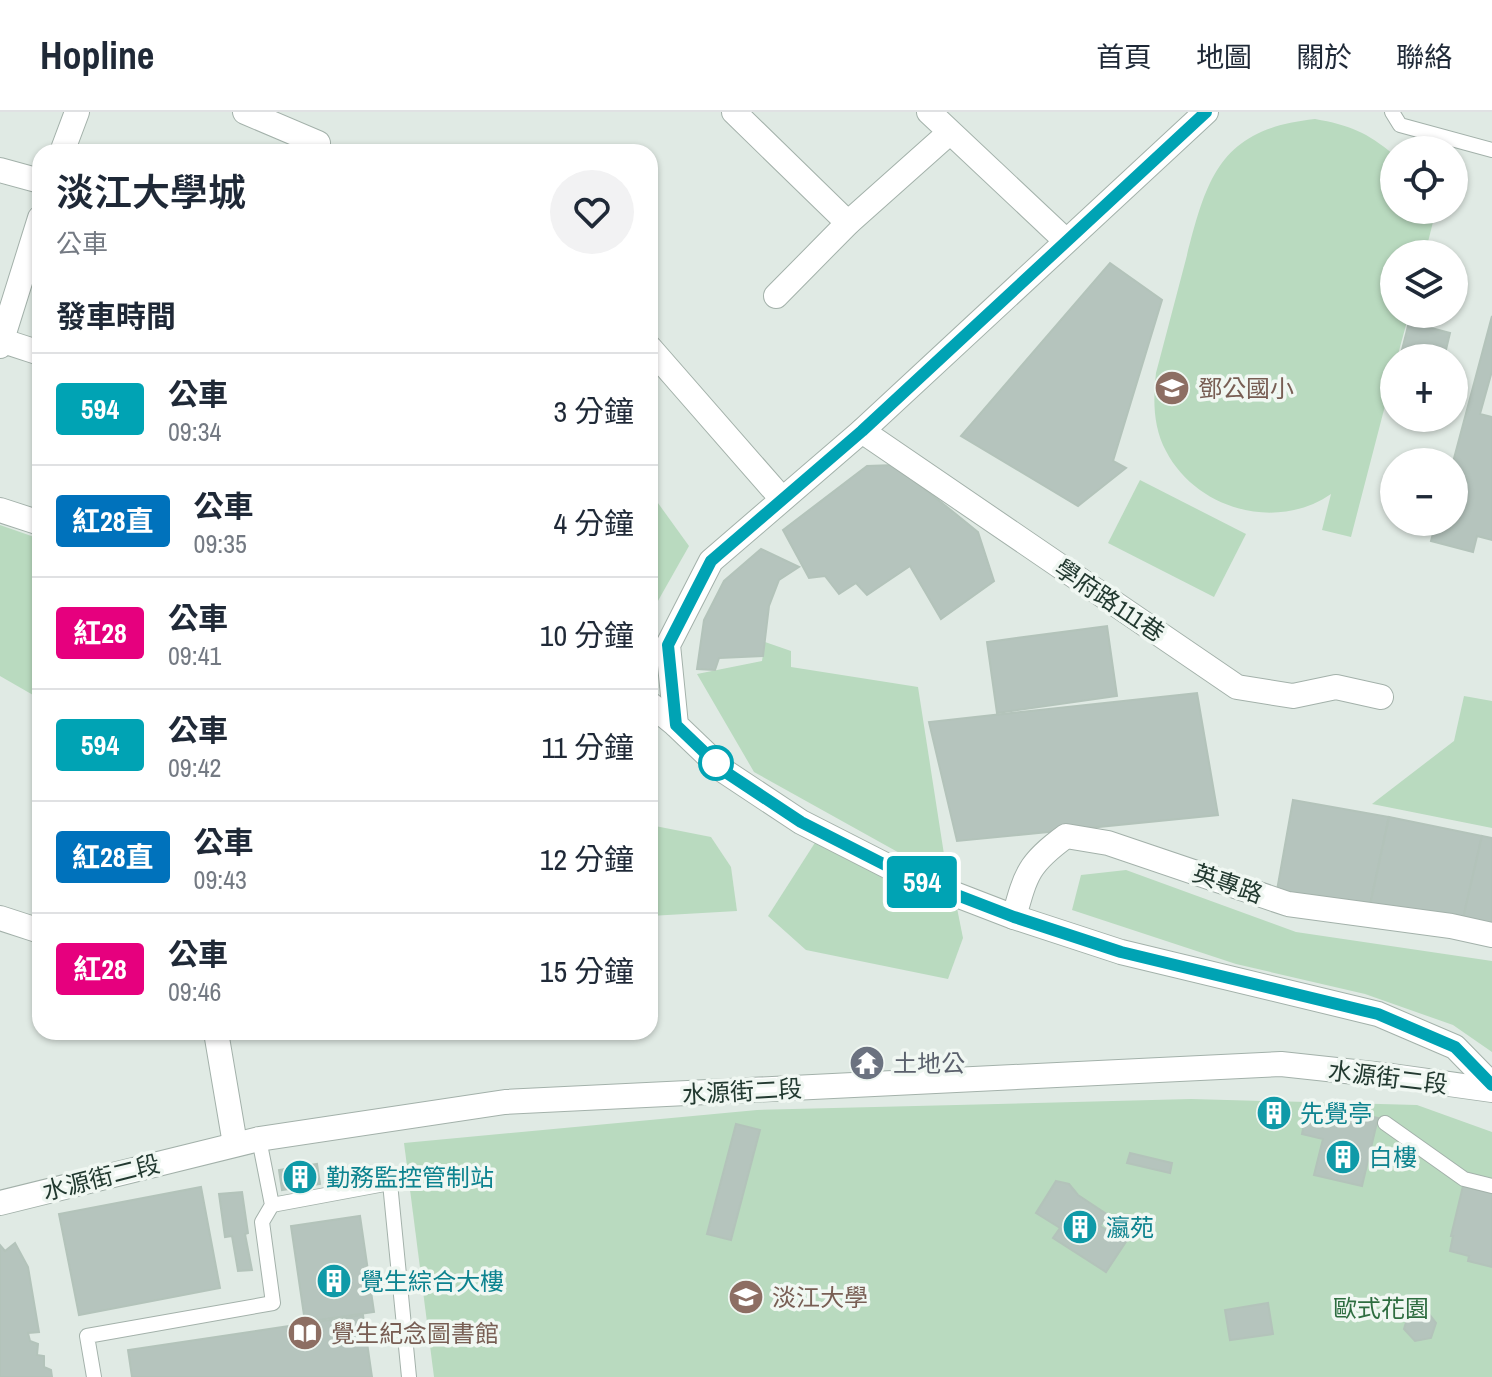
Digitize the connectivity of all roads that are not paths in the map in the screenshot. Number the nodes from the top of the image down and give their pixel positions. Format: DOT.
graph roads {
  1 [pos="77,112"];
  2 [pos="245,112"];
  3 [pos="734,112"];
  4 [pos="929,112"];
  5 [pos="1206,112"];
  6 [pos="1392,112"];
  7 [pos="949,133"];
  8 [pos="318,143"];
  9 [pos="65,144"];
  10 [pos="1492,150"];
  11 [pos="0,170"];
  12 [pos="32,179"];
  13 [pos="848,223"];
  14 [pos="1065,240"];
  15 [pos="32,243"];
  16 [pos="776,296"];
  17 [pos="1,342"];
  18 [pos="32,351"];
  19 [pos="658,363"];
  20 [pos="862,431"];
  21 [pos="782,499"];
  22 [pos="0,510"];
  23 [pos="32,520"];
  24 [pos="1381,697"];
  25 [pos="658,710"];
  26 [pos="676,725"];
  27 [pos="1014,917"];
  28 [pos="0,918"];
  29 [pos="32,928"];
  30 [pos="1492,935"];
  31 [pos="217,1040"];
  32 [pos="1492,1088"];
  33 [pos="1385,1123"];
  34 [pos="259,1139"];
  35 [pos="235,1144"];
  36 [pos="1492,1186"];
  37 [pos="0,1203"];
  38 [pos="272,1205"];
  39 [pos="94,1377"];
  40 [pos="409,1377"];
  1 -- 9 [label="street"];
  2 -- 8 [label="street"];
  3 -- 13 [label="street"];
  4 -- 7 [label="street"];
  5 -- 14 [label="street"];
  6 -- 10 [label="lane"];
  7 -- 13 [label="street"];
  7 -- 14 [label="street"];
  11 -- 12 [label="street"];
  13 -- 16 [label="street"];
  14 -- 20 [label="street"];
  15 -- 17 [label="street"];
  17 -- 18 [label="street"];
  19 -- 21 [label="street"];
  20 -- 21 [label="street"];
  20 -- 24 [label="street, 學府路111巷"];
  21 -- 26 [label="street"];
  22 -- 23 [label="street"];
  25 -- 26 [label="street"];
  26 -- 27 [label="street"];
  27 -- 30 [label="street, 英專路"];
  27 -- 32 [label="street"];
  28 -- 29 [label="street"];
  31 -- 35 [label="street"];
  32 -- 34 [label="street, 水源街二段"];
  33 -- 36 [label="lane"];
  34 -- 35 [label="street, 水源街二段"];
  34 -- 38 [label="lane"];
  35 -- 37 [label="street, 水源街二段"];
  38 -- 39 [label="lane"];
  38 -- 40 [label="lane"];
}
